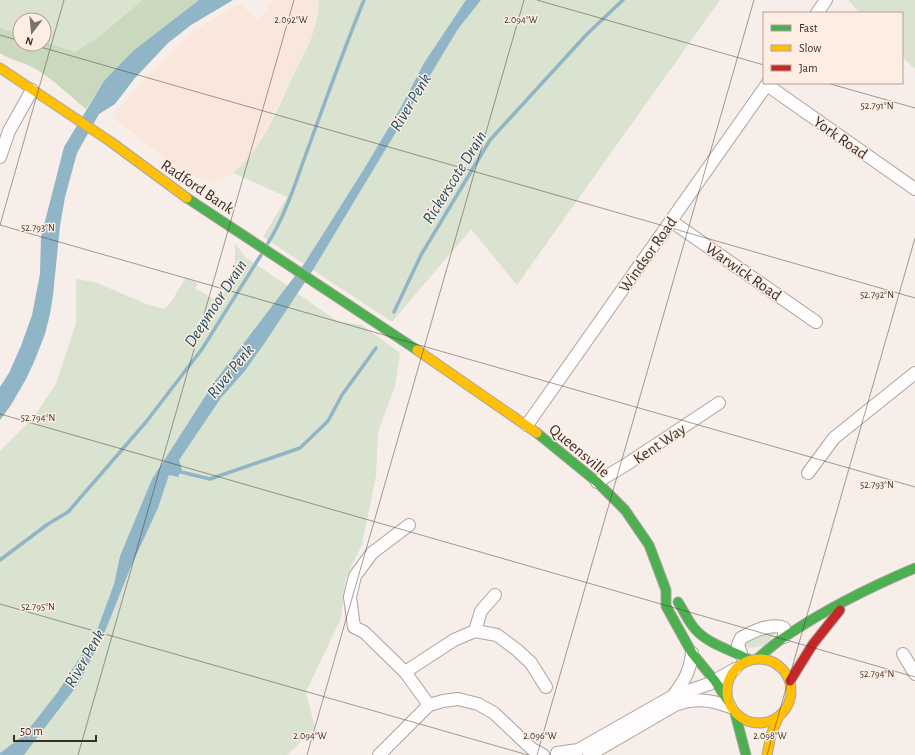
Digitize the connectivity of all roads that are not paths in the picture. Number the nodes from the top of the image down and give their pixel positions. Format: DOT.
graph roads {
  1 [pos="826,0"];
  2 [pos="818,12"];
  3 [pos="0,68"];
  4 [pos="767,84"];
  5 [pos="32,90"];
  6 [pos="0,157"];
  7 [pos="915,189"];
  8 [pos="671,220"];
  9 [pos="816,322"];
  10 [pos="381,326"];
  11 [pos="915,373"];
  12 [pos="719,403"];
  13 [pos="527,425"];
  14 [pos="808,473"];
  15 [pos="597,482"];
  16 [pos="409,525"];
  17 [pos="915,568"];
  18 [pos="666,590"];
  19 [pos="495,595"];
  20 [pos="850,599"];
  21 [pos="475,632"];
  22 [pos="784,637"];
  23 [pos="692,653"];
  24 [pos="903,654"];
  25 [pos="750,658"];
  26 [pos="735,670"];
  27 [pos="405,672"];
  28 [pos="915,674"];
  29 [pos="715,681"];
  30 [pos="790,681"];
  31 [pos="546,687"];
  32 [pos="673,696"];
  33 [pos="429,705"];
  34 [pos="731,707"];
  35 [pos="778,718"];
  36 [pos="584,752"];
  37 [pos="538,753"];
  38 [pos="560,754"];
  39 [pos="379,755"];
  40 [pos="746,755"];
  41 [pos="766,755"];
  1 -- 2 [label="street"];
  3 -- 5 [label="main road, Radford Bank"];
  4 -- 7 [label="street, York Road"];
  4 -- 8 [label="street, Windsor Road"];
  5 -- 6 [label="street"];
  5 -- 10 [label="main road, Radford Bank"];
  8 -- 9 [label="street, Warwick Road"];
  8 -- 13 [label="street, Windsor Road"];
  10 -- 13 [label="main road, Queensville"];
  11 -- 14 [label="street"];
  12 -- 15 [label="street, Kent Way"];
  13 -- 15 [label="main road, Queensville"];
  15 -- 18 [label="main road, Queensville"];
  16 -- 27 [label="street"];
  17 -- 20 [label="main road"];
  18 -- 23 [label="main road, Queensville"];
  18 -- 25 [label="main road"];
  19 -- 21 [label="street"];
  20 -- 22 [label="main road"];
  20 -- 30 [label="main road"];
  21 -- 27 [label="street"];
  21 -- 31 [label="street"];
  22 -- 25 [label="main road"];
  22 -- 25 [label="street"];
  23 -- 29 [label="main road, Queensville"];
  23 -- 32 [label="street"];
  24 -- 28 [label="street"];
  25 -- 26 [label="main road"];
  25 -- 30 [label="main road"];
  26 -- 29 [label="street"];
  26 -- 34 [label="main road"];
  27 -- 33 [label="street"];
  29 -- 32 [label="street"];
  29 -- 34 [label="main road, Queensville"];
  30 -- 35 [label="main road"];
  32 -- 36 [label="street"];
  33 -- 37 [label="street"];
  33 -- 39 [label="street"];
  34 -- 35 [label="main road"];
  34 -- 36 [label="street"];
  34 -- 40 [label="main road"];
  35 -- 41 [label="main road"];
  36 -- 38 [label="street"];
  37 -- 38 [label="street"];
}
